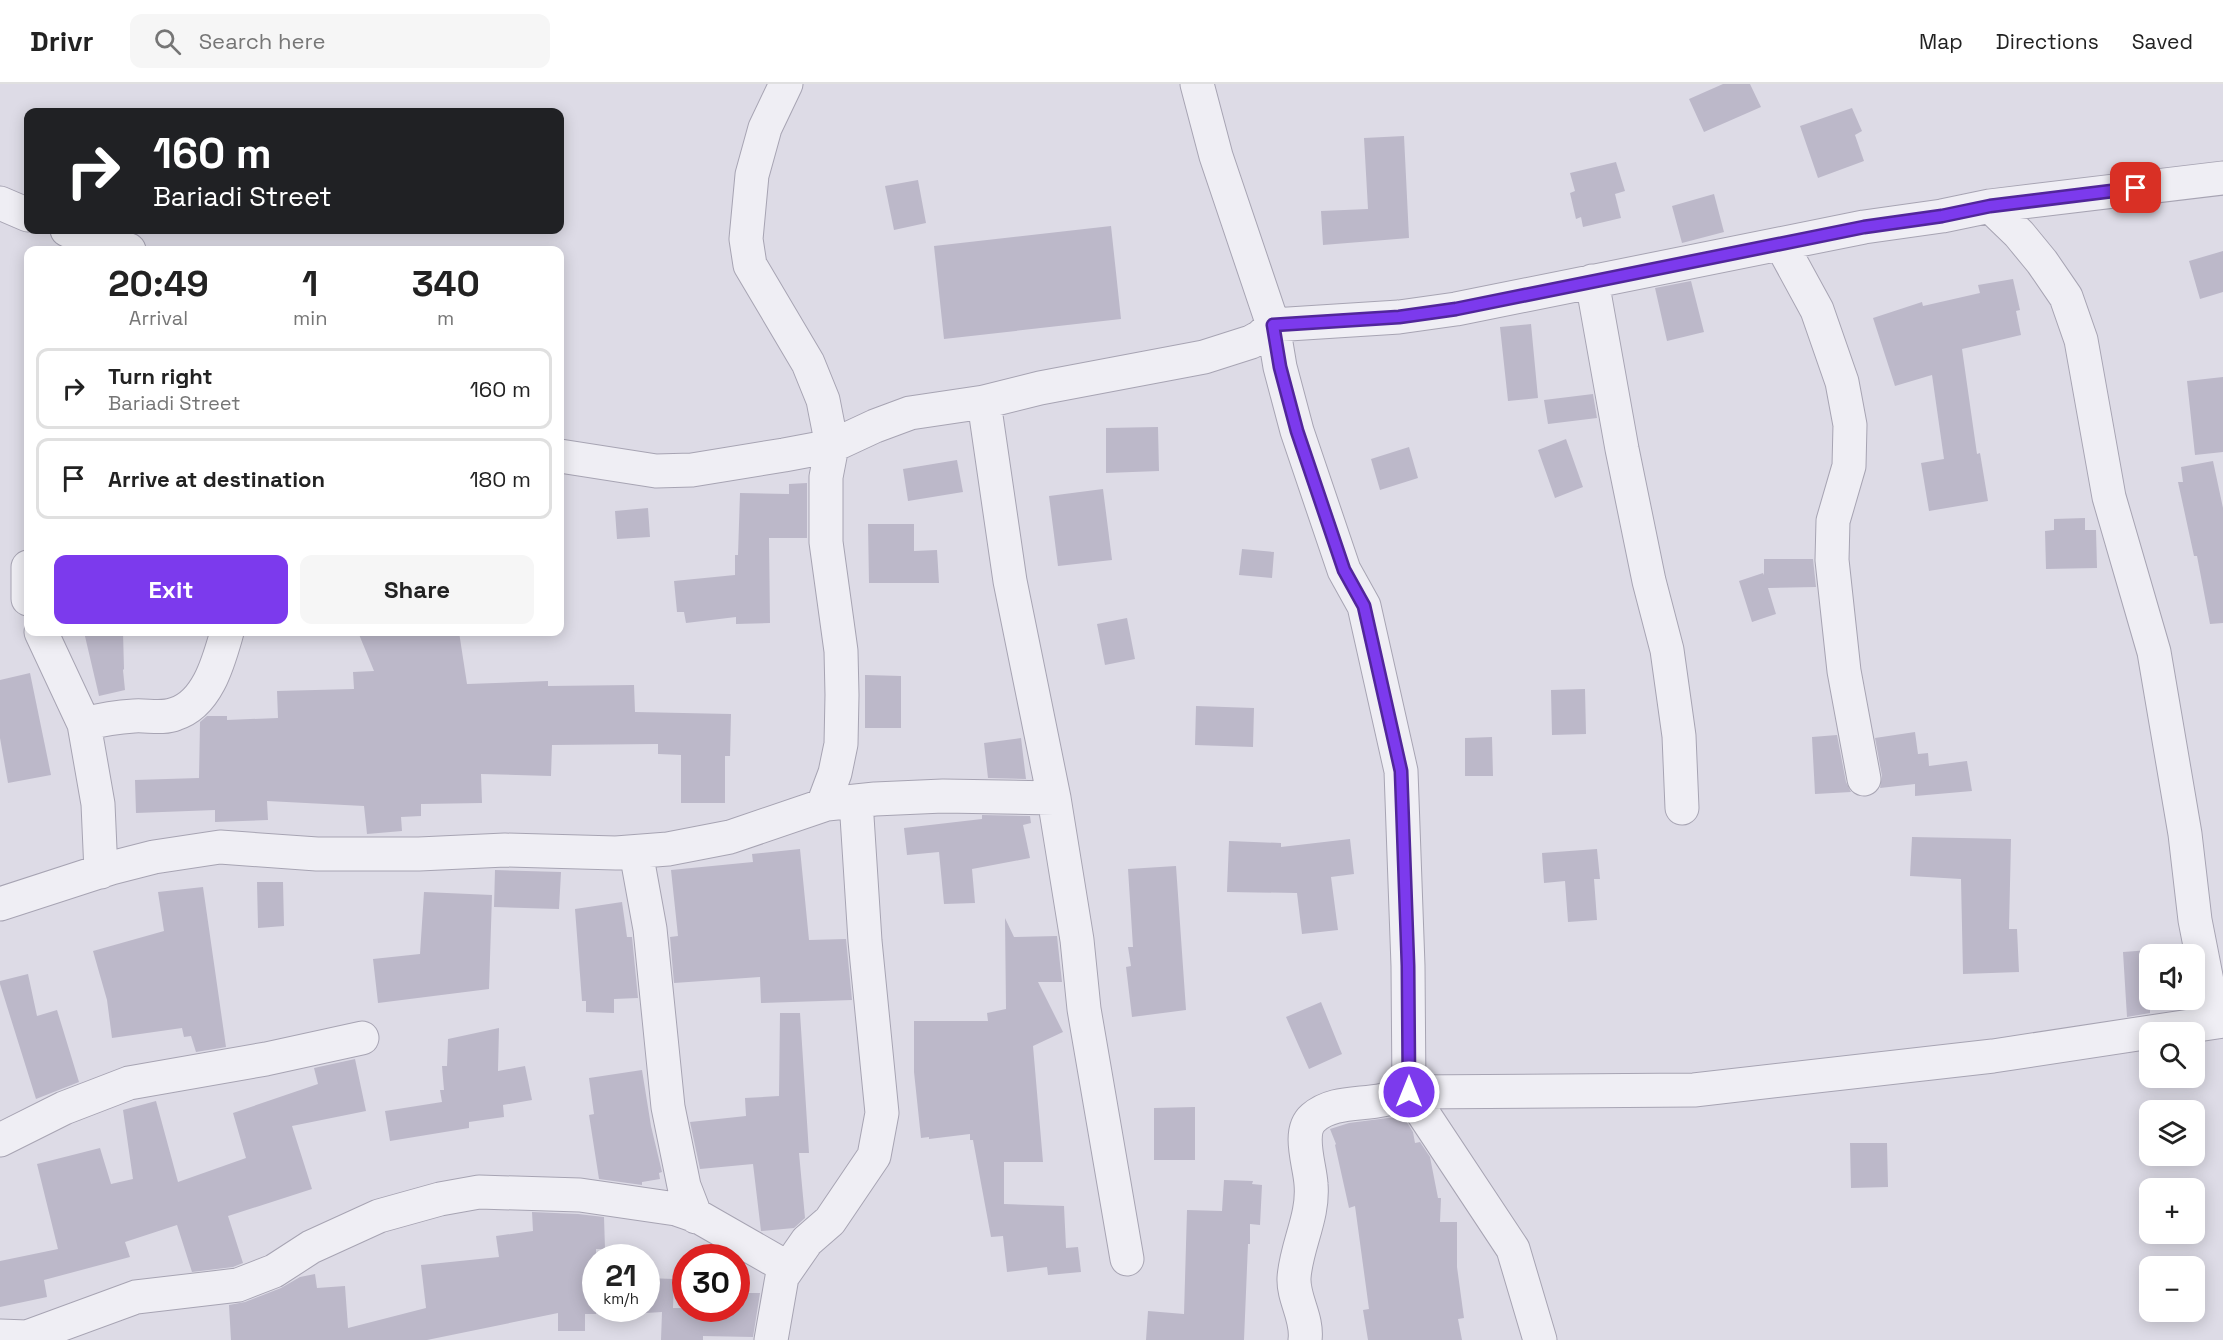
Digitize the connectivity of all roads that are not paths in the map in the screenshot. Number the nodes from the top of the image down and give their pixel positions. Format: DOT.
graph roads {
  1 [pos="786,84"];
  2 [pos="1197,84"];
  3 [pos="2223,177"];
  4 [pos="0,202"];
  5 [pos="1990,206"];
  6 [pos="24,213"];
  7 [pos="79,234"];
  8 [pos="1781,244"];
  9 [pos="117,246"];
  10 [pos="1592,281"];
  11 [pos="1273,325"];
  12 [pos="984,402"];
  13 [pos="832,446"];
  14 [pos="564,457"];
  15 [pos="43,636"];
  16 [pos="226,636"];
  17 [pos="84,724"];
  18 [pos="1864,779"];
  19 [pos="1054,798"];
  20 [pos="856,801"];
  21 [pos="823,805"];
  22 [pos="1682,808"];
  23 [pos="636,852"];
  24 [pos="101,872"];
  25 [pos="0,904"];
  26 [pos="2219,1021"];
  27 [pos="362,1038"];
  28 [pos="1409,1092"];
  29 [pos="0,1140"];
  30 [pos="696,1216"];
  31 [pos="1127,1259"];
  32 [pos="788,1268"];
  33 [pos="0,1336"];
  34 [pos="771,1340"];
  35 [pos="1305,1340"];
  36 [pos="1540,1340"];
  1 -- 13 [label="street"];
  2 -- 11 [label="street"];
  3 -- 5 [label="street"];
  4 -- 6 [label="street"];
  5 -- 8 [label="street"];
  5 -- 26 [label="street"];
  7 -- 9 [label="street"];
  8 -- 10 [label="street"];
  8 -- 18 [label="street"];
  10 -- 11 [label="street"];
  10 -- 22 [label="street"];
  11 -- 12 [label="street"];
  11 -- 28 [label="street"];
  12 -- 13 [label="street"];
  12 -- 19 [label="street"];
  13 -- 14 [label="street"];
  13 -- 21 [label="street"];
  15 -- 17 [label="street"];
  16 -- 17 [label="street"];
  17 -- 24 [label="street"];
  19 -- 20 [label="street"];
  19 -- 31 [label="street"];
  20 -- 21 [label="street"];
  20 -- 32 [label="street"];
  21 -- 23 [label="street"];
  23 -- 24 [label="street"];
  23 -- 30 [label="street"];
  24 -- 25 [label="street"];
  26 -- 28 [label="street"];
  27 -- 29 [label="street"];
  28 -- 35 [label="street"];
  28 -- 36 [label="street"];
  30 -- 32 [label="street"];
  30 -- 33 [label="street"];
  32 -- 34 [label="street"];
}
